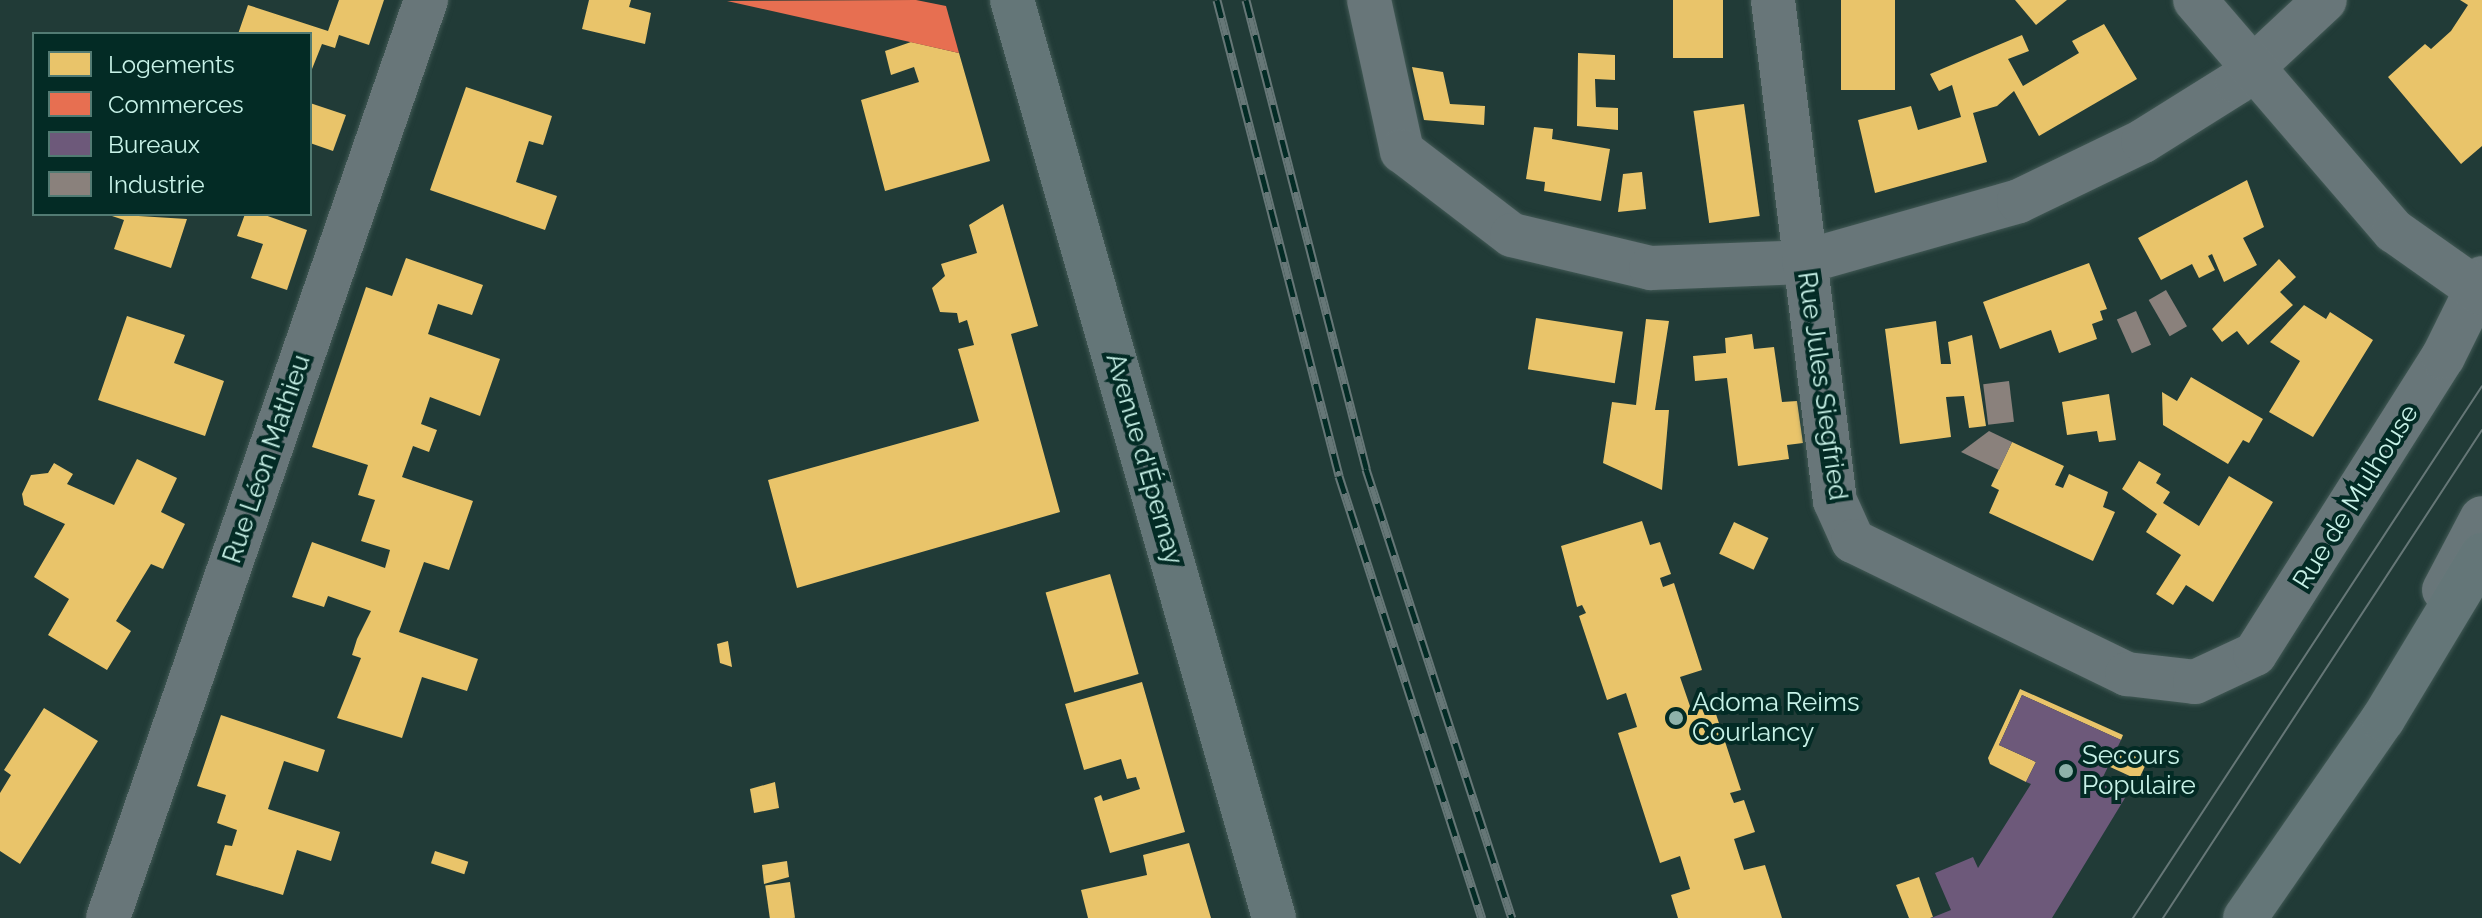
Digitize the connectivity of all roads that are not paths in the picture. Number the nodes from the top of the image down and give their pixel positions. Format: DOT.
graph roads {
  1 [pos="426,0"];
  2 [pos="1012,0"];
  3 [pos="1369,0"];
  4 [pos="1773,0"];
  5 [pos="2195,0"];
  6 [pos="2325,0"];
  7 [pos="2253,68"];
  8 [pos="1804,262"];
  9 [pos="2480,291"];
  10 [pos="2482,518"];
  11 [pos="2482,555"];
  12 [pos="2195,682"];
  13 [pos="2383,719"];
  14 [pos="108,918"];
  15 [pos="1274,918"];
  16 [pos="2245,918"];
  1 -- 14 [label="street, Rue Léon Mathieu"];
  2 -- 15 [label="main road, Avenue d'Épernay"];
  3 -- 8 [label="street"];
  4 -- 8 [label="street, Rue Jules Siegfried"];
  5 -- 7 [label="street"];
  6 -- 7 [label="street"];
  7 -- 8 [label="street"];
  7 -- 9 [label="street"];
  8 -- 12 [label="street, Rue Jules Siegfried"];
  9 -- 12 [label="street, Rue de Mulhouse"];
  10 -- 13 [label="street"];
  11 -- 13 [label="main road"];
  13 -- 16 [label="main road"];
}
